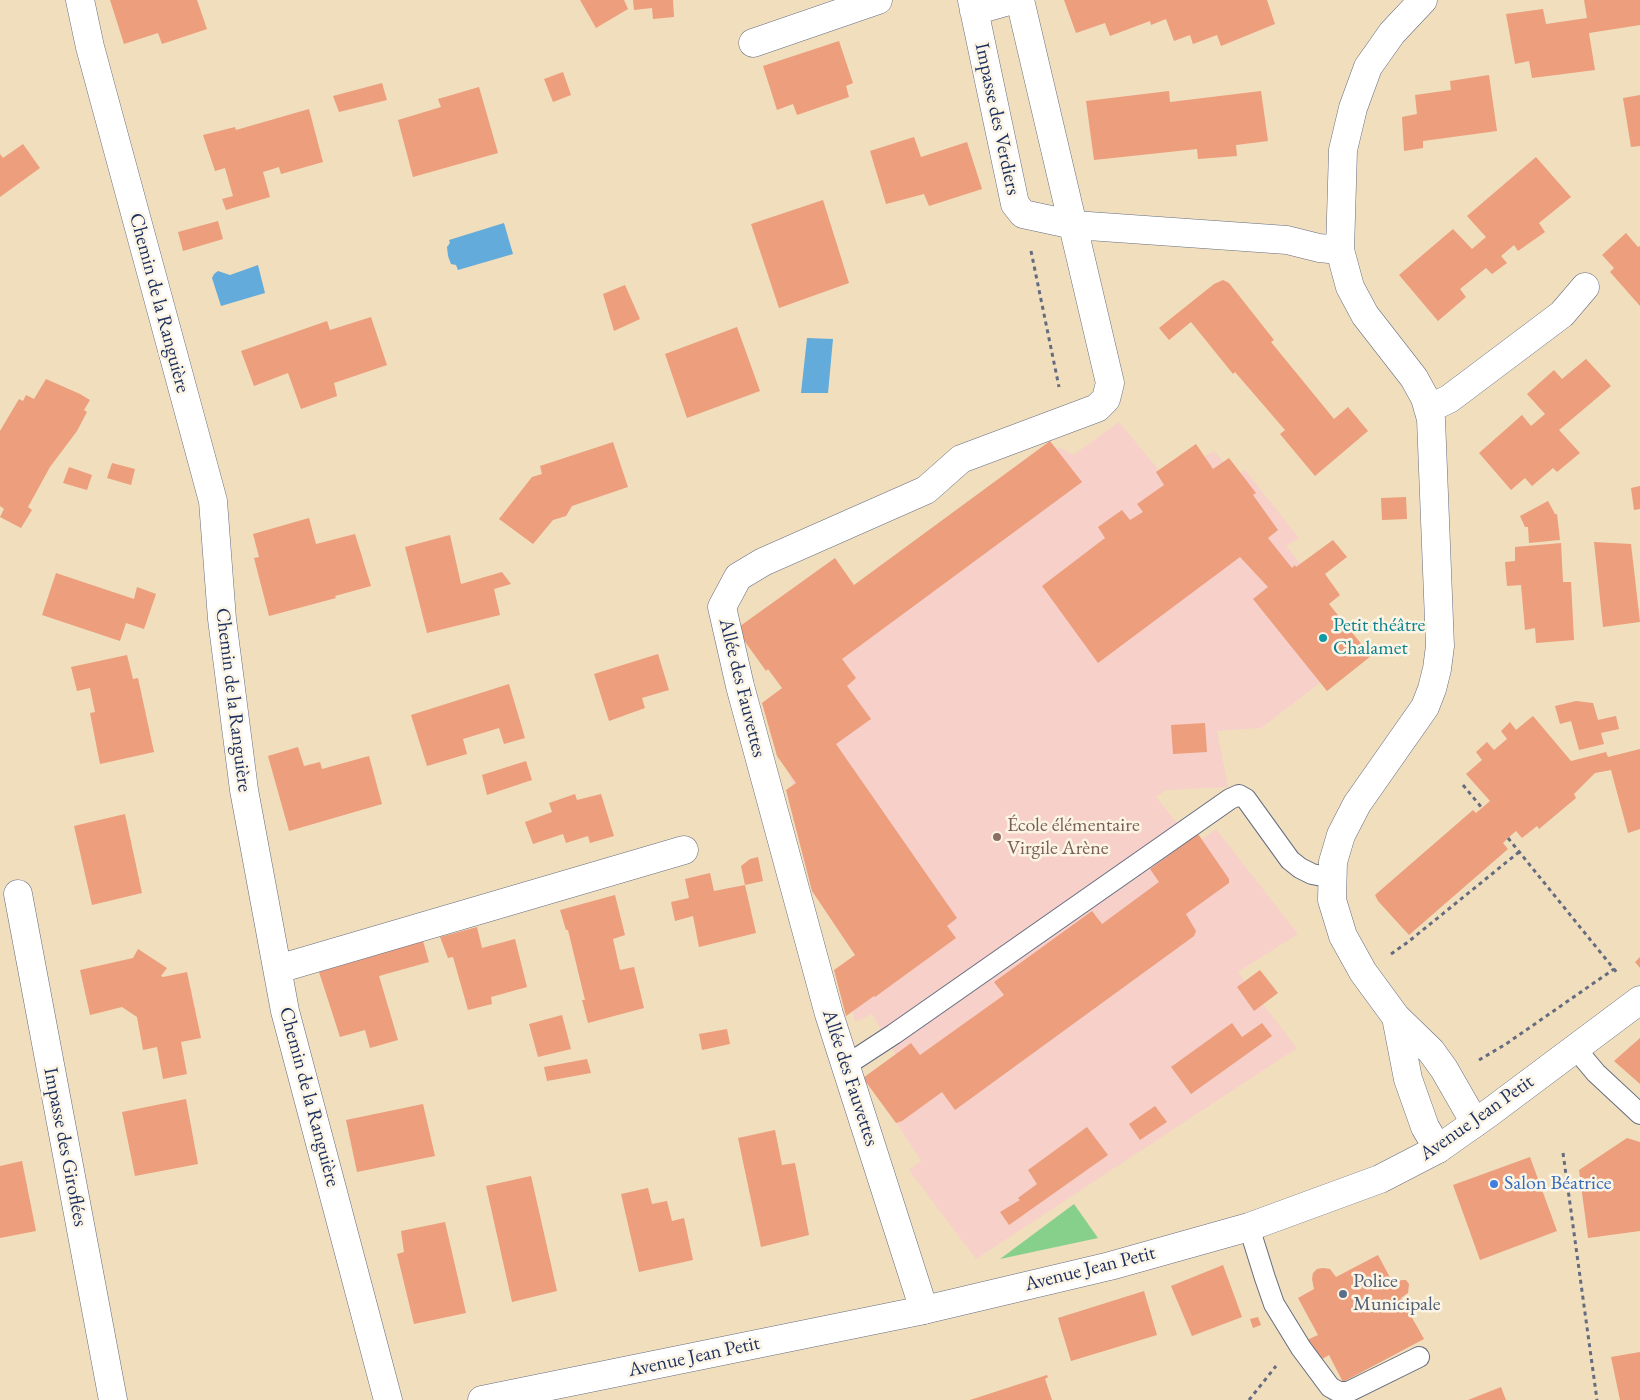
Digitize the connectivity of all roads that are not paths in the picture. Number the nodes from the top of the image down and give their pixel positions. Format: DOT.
graph roads {
  1 [pos="80,0"];
  2 [pos="878,0"];
  3 [pos="1012,0"];
  4 [pos="1020,0"];
  5 [pos="1423,0"];
  6 [pos="973,5"];
  7 [pos="753,43"];
  8 [pos="1074,225"];
  9 [pos="1340,250"];
  10 [pos="1585,287"];
  11 [pos="1428,409"];
  12 [pos="684,850"];
  13 [pos="1333,878"];
  14 [pos="18,894"];
  15 [pos="278,968"];
  16 [pos="1640,1000"];
  17 [pos="1396,1017"];
  18 [pos="1575,1048"];
  19 [pos="845,1066"];
  20 [pos="1640,1114"];
  21 [pos="1475,1123"];
  22 [pos="1438,1149"];
  23 [pos="1249,1226"];
  24 [pos="924,1310"];
  25 [pos="1419,1357"];
  26 [pos="113,1400"];
  27 [pos="388,1400"];
  28 [pos="482,1400"];
  1 -- 15 [label="street, Chemin de la Ranguière"];
  2 -- 7 [label="street"];
  3 -- 6 [label="street"];
  4 -- 8 [label="street"];
  5 -- 9 [label="street"];
  6 -- 8 [label="street, Impasse des Verdiers"];
  8 -- 9 [label="street, Impasse des Verdiers"];
  8 -- 19 [label="street, Allée des Fauvettes"];
  9 -- 11 [label="street"];
  10 -- 11 [label="street"];
  11 -- 13 [label="street"];
  12 -- 15 [label="street"];
  13 -- 17 [label="street"];
  13 -- 19 [label="lane"];
  14 -- 26 [label="street, Impasse des Giroflées"];
  15 -- 27 [label="street, Chemin de la Ranguière"];
  16 -- 18 [label="street, Avenue Jean Petit"];
  17 -- 21 [label="street"];
  17 -- 22 [label="street"];
  18 -- 20 [label="lane"];
  18 -- 21 [label="street, Avenue Jean Petit"];
  19 -- 24 [label="street, Allée des Fauvettes"];
  21 -- 22 [label="street, Avenue Jean Petit"];
  22 -- 23 [label="street, Avenue Jean Petit"];
  23 -- 24 [label="street, Avenue Jean Petit"];
  23 -- 25 [label="lane"];
  24 -- 28 [label="street, Avenue Jean Petit"];
}
